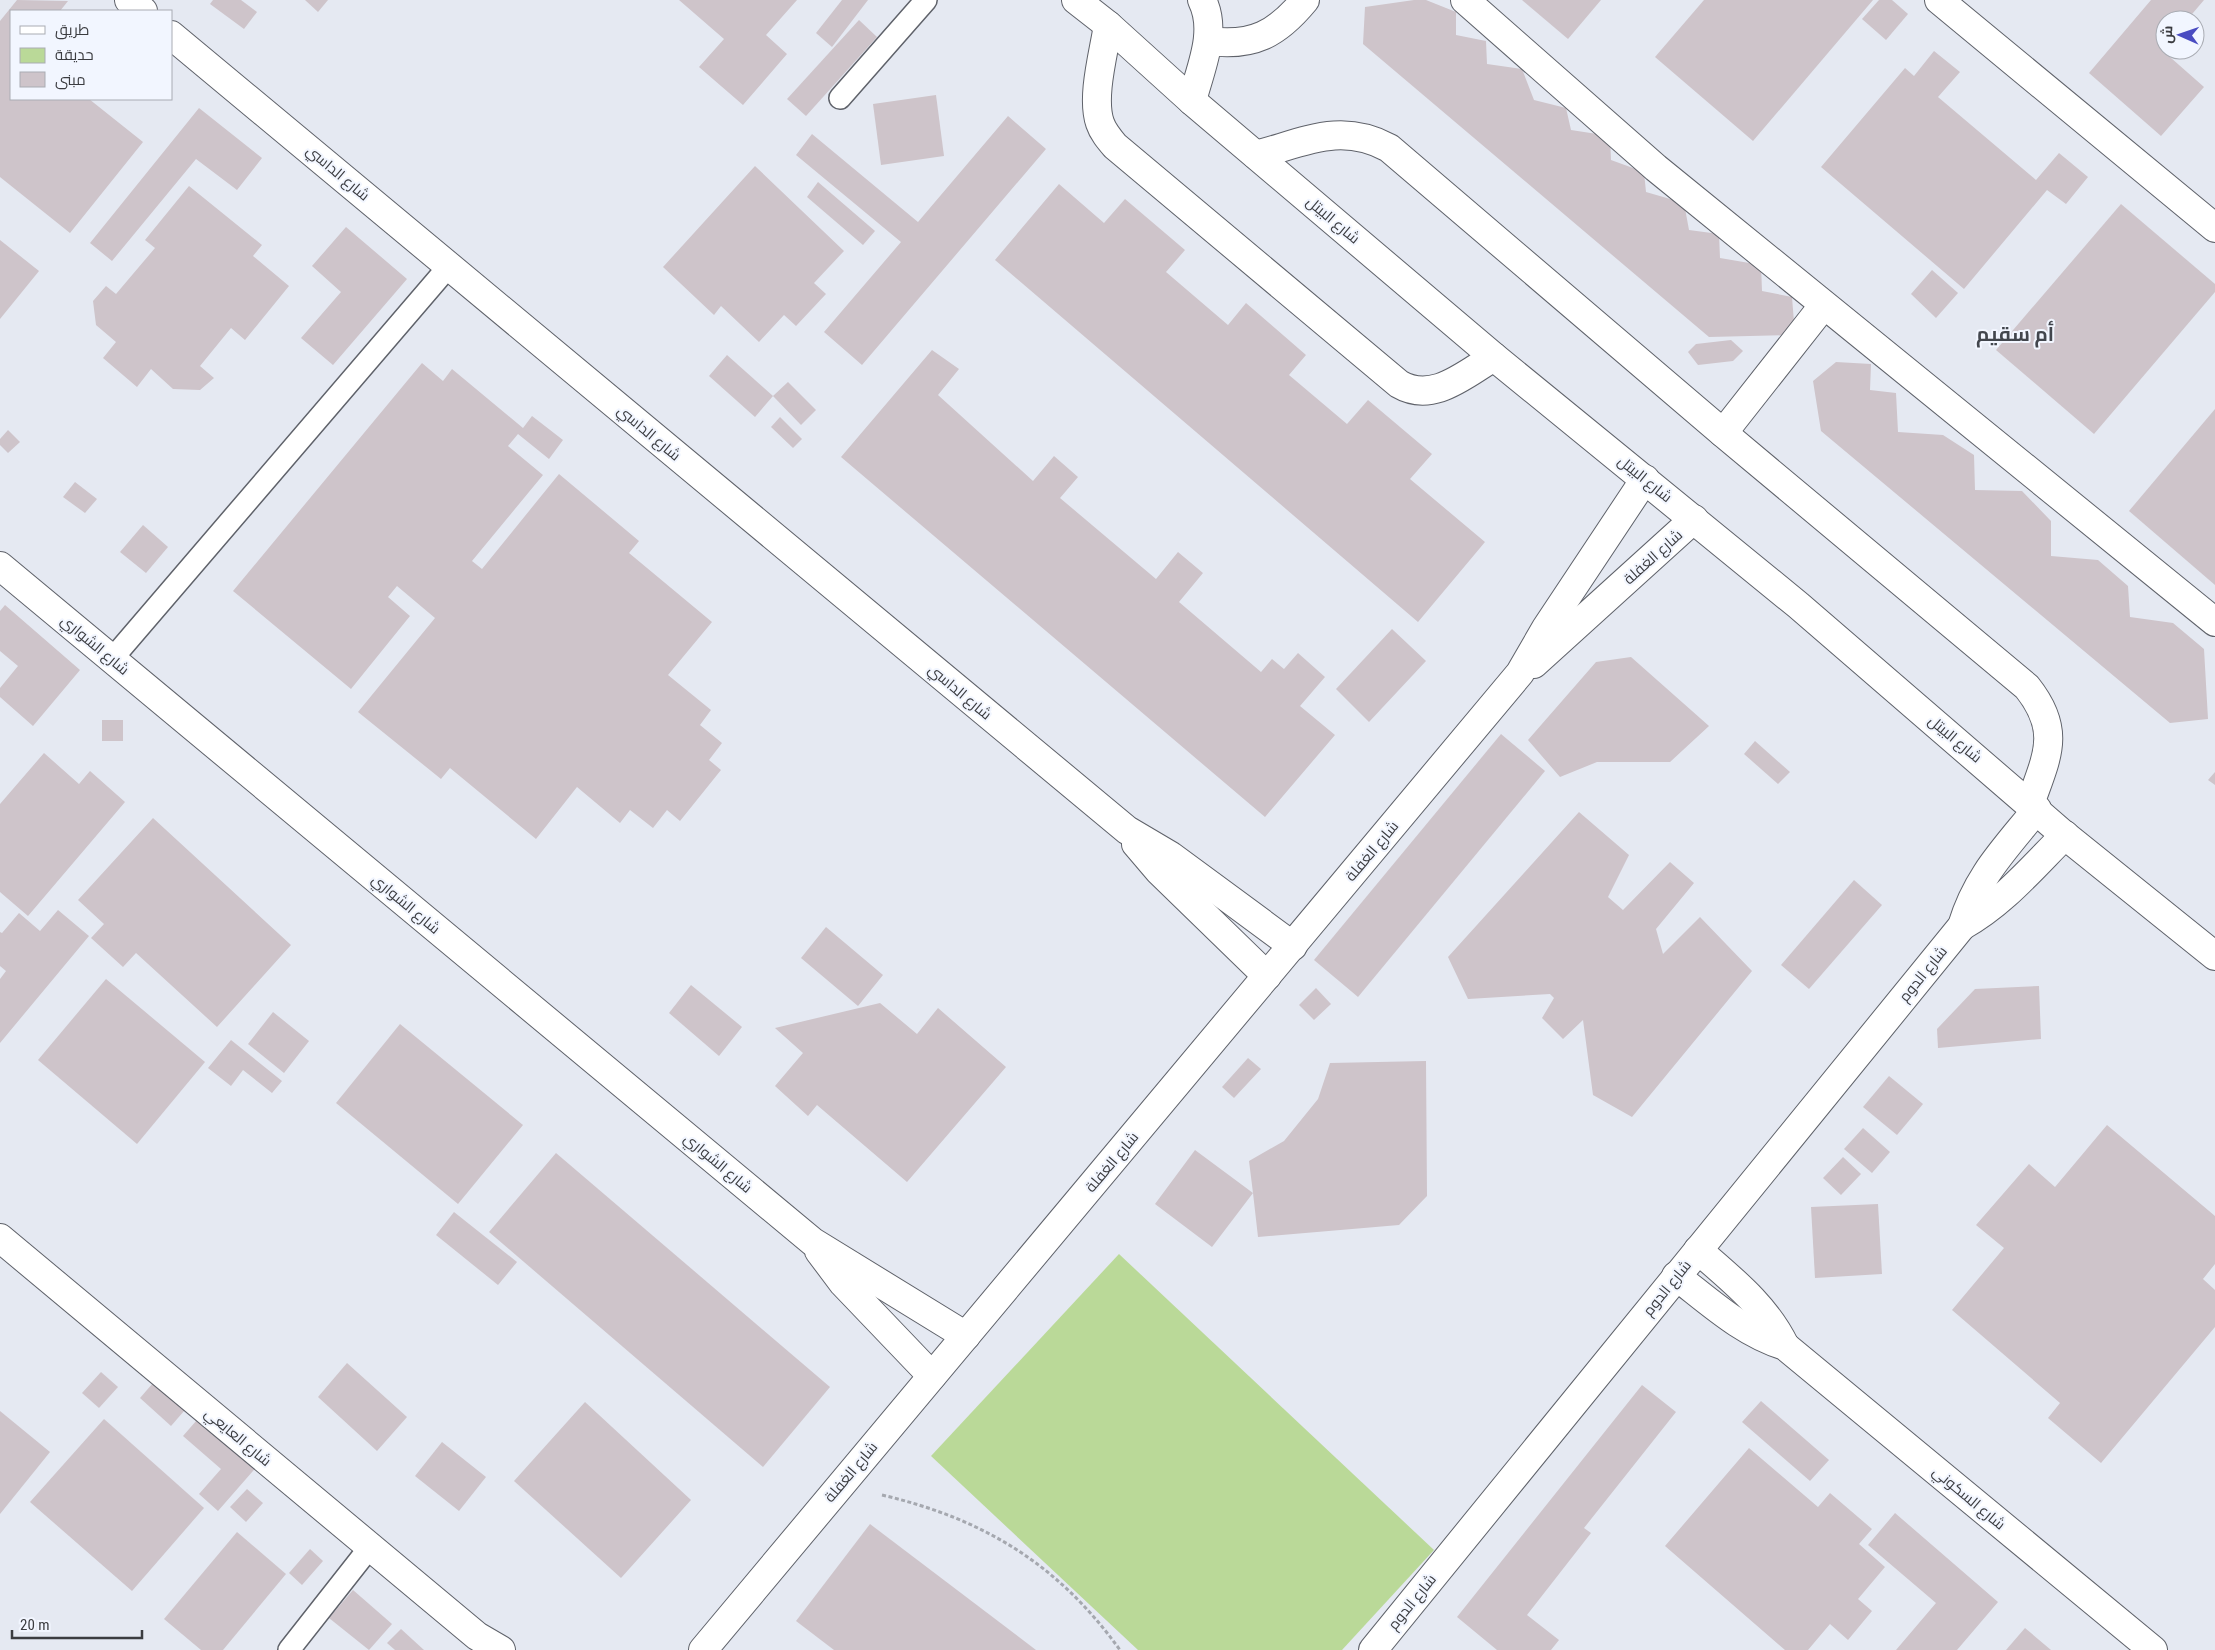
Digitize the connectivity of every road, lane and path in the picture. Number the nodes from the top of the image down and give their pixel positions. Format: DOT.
graph roads {
  1 [pos="129,0"];
  2 [pos="926,0"];
  3 [pos="1076,0"];
  4 [pos="1202,0"];
  5 [pos="1305,0"];
  6 [pos="1465,0"];
  7 [pos="1939,0"];
  8 [pos="142,10"];
  9 [pos="1108,25"];
  10 [pos="172,36"];
  11 [pos="1208,41"];
  12 [pos="840,98"];
  13 [pos="1192,101"];
  14 [pos="1256,155"];
  15 [pos="2215,228"];
  16 [pos="449,266"];
  17 [pos="1823,306"];
  18 [pos="1494,357"];
  19 [pos="1722,434"];
  20 [pos="1645,479"];
  21 [pos="1694,519"];
  22 [pos="0,566"];
  23 [pos="2215,622"];
  24 [pos="112,659"];
  25 [pos="1520,674"];
  26 [pos="2033,807"];
  27 [pos="1127,830"];
  28 [pos="2065,835"];
  29 [pos="1962,926"];
  30 [pos="1293,946"];
  31 [pos="2215,956"];
  32 [pos="1267,976"];
  33 [pos="0,1238"];
  34 [pos="813,1242"];
  35 [pos="1698,1250"];
  36 [pos="1676,1276"];
  37 [pos="966,1336"];
  38 [pos="1786,1346"];
  39 [pos="932,1376"];
  40 [pos="836,1491"];
  41 [pos="370,1547"];
  42 [pos="481,1643"];
  43 [pos="1375,1649"];
  44 [pos="289,1650"];
  45 [pos="502,1650"];
  46 [pos="703,1650"];
  47 [pos="1120,1650"];
  48 [pos="2153,1650"];
  1 -- 8 [label="street"];
  2 -- 12 [label="lane"];
  3 -- 9 [label="street, شارع البيتل"];
  4 -- 11 [label="street"];
  5 -- 11 [label="street"];
  6 -- 17 [label="street"];
  7 -- 15 [label="street"];
  9 -- 13 [label="street, شارع البيتل"];
  9 -- 18 [label="street"];
  10 -- 16 [label="street, شارع الداسي"];
  11 -- 13 [label="street"];
  13 -- 14 [label="street, شارع البيتل"];
  14 -- 18 [label="street, شارع البيتل"];
  14 -- 19 [label="street, شارع الدوم"];
  16 -- 24 [label="lane"];
  16 -- 27 [label="street, شارع الداسي"];
  17 -- 19 [label="street"];
  17 -- 23 [label="street"];
  18 -- 20 [label="street, شارع البيتل"];
  19 -- 26 [label="street, شارع الدوم"];
  20 -- 21 [label="street, شارع البيتل"];
  20 -- 25 [label="street, شارع الغفلة"];
  21 -- 25 [label="street, شارع الغفلة"];
  21 -- 26 [label="street, شارع البيتل"];
  22 -- 24 [label="street, شارع الشواري"];
  24 -- 34 [label="street, شارع الشواري"];
  25 -- 30 [label="street, شارع الغفلة"];
  26 -- 28 [label="street, شارع البيتل"];
  26 -- 29 [label="street, شارع الدوم"];
  27 -- 30 [label="street, شارع الداسي"];
  27 -- 32 [label="street, شارع الداسي"];
  28 -- 29 [label="street, شارع الدوم"];
  28 -- 31 [label="street, شارع البيتل"];
  29 -- 35 [label="street, شارع الدوم"];
  30 -- 32 [label="street, شارع الغفلة"];
  32 -- 37 [label="street, شارع الغفلة"];
  33 -- 41 [label="street, شارع العايعي"];
  34 -- 37 [label="street, شارع الشواري"];
  34 -- 39 [label="street, شارع الشواري"];
  35 -- 36 [label="street, شارع الدوم"];
  35 -- 38 [label="street, شارع السكوني"];
  36 -- 38 [label="street, شارع السكوني"];
  36 -- 43 [label="street, شارع الدوم"];
  37 -- 39 [label="street, شارع الغفلة"];
  38 -- 48 [label="street, شارع السكوني"];
  39 -- 40 [label="street, شارع الغفلة"];
  40 -- 46 [label="street, شارع الغفلة"];
  40 -- 47 [label="path"];
  41 -- 42 [label="street, شارع العايعي"];
  41 -- 44 [label="lane"];
  42 -- 45 [label="street, شارع العايعي"];
}
